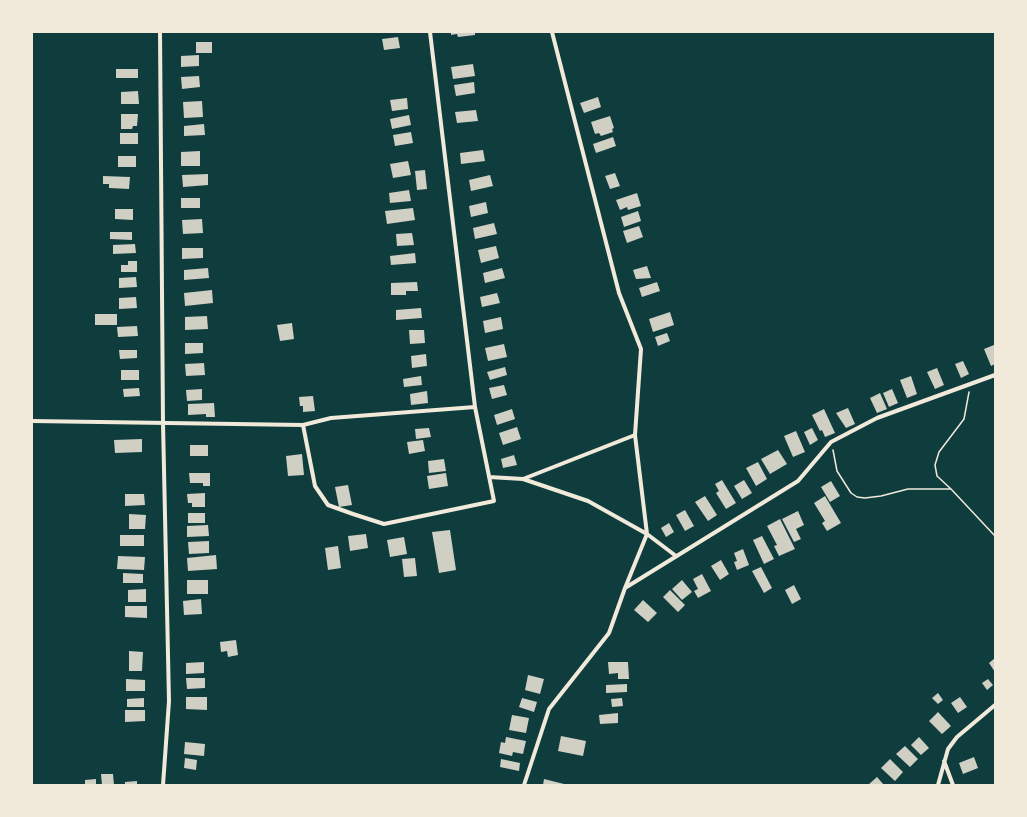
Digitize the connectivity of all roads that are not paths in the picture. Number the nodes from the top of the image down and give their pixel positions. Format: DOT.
graph roads {
  1 [pos="160,32"];
  2 [pos="430,32"];
  3 [pos="552,32"];
  4 [pos="995,375"];
  5 [pos="475,407"];
  6 [pos="32,421"];
  7 [pos="163,423"];
  8 [pos="303,425"];
  9 [pos="635,435"];
  10 [pos="489,477"];
  11 [pos="523,479"];
  12 [pos="647,534"];
  13 [pos="676,556"];
  14 [pos="625,588"];
  15 [pos="995,705"];
  16 [pos="944,761"];
  17 [pos="163,785"];
  18 [pos="524,785"];
  19 [pos="938,785"];
  20 [pos="953,785"];
  1 -- 7 [label="street"];
  2 -- 5 [label="street"];
  3 -- 9 [label="street"];
  4 -- 13 [label="street"];
  5 -- 8 [label="street"];
  5 -- 10 [label="street"];
  6 -- 7 [label="street"];
  7 -- 8 [label="street"];
  7 -- 17 [label="street"];
  8 -- 10 [label="street"];
  9 -- 11 [label="street"];
  9 -- 12 [label="street"];
  10 -- 11 [label="street"];
  11 -- 12 [label="street"];
  12 -- 13 [label="street"];
  12 -- 14 [label="street"];
  13 -- 14 [label="street"];
  14 -- 18 [label="street"];
  15 -- 16 [label="street"];
  16 -- 19 [label="street"];
  16 -- 20 [label="street"];
}
